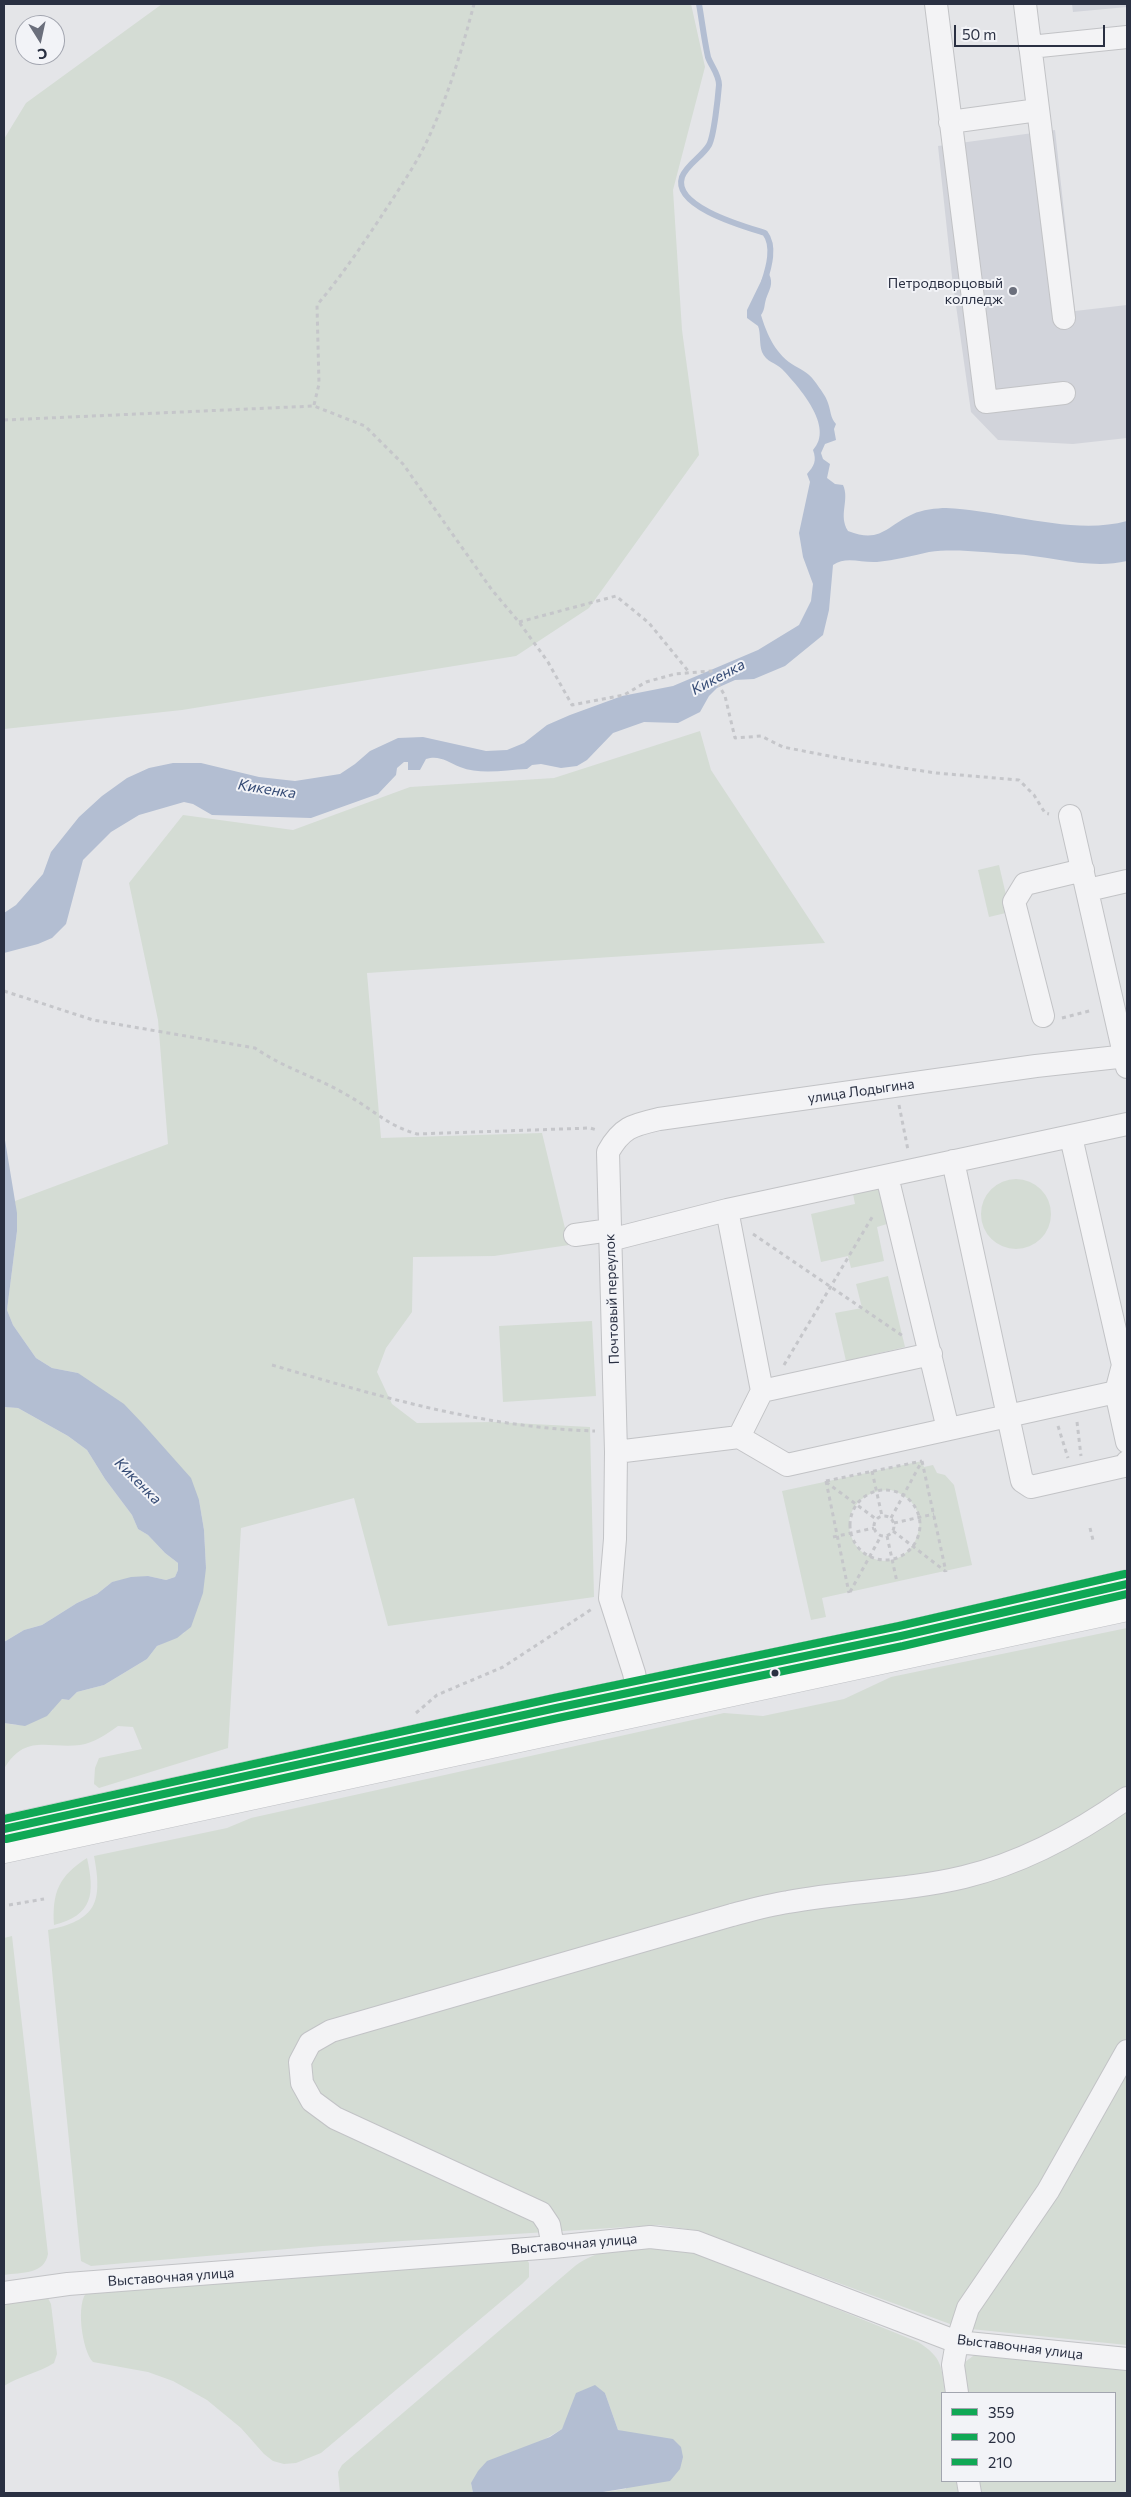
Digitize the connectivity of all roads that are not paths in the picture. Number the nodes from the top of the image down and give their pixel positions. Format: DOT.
graph roads {
  1 [pos="936,4"];
  2 [pos="1025,4"];
  3 [pos="1127,37"];
  4 [pos="1030,47"];
  5 [pos="1038,110"];
  6 [pos="950,122"];
  7 [pos="1064,318"];
  8 [pos="1064,393"];
  9 [pos="1070,816"];
  10 [pos="1085,880"];
  11 [pos="1127,882"];
  12 [pos="1043,1016"];
  13 [pos="1126,1060"];
  14 [pos="1127,1124"];
  15 [pos="1071,1137"];
  16 [pos="612,1144"];
  17 [pos="953,1161"];
  18 [pos="889,1182"];
  19 [pos="727,1214"];
  20 [pos="575,1235"];
  21 [pos="610,1235"];
  22 [pos="931,1354"];
  23 [pos="1125,1365"];
  24 [pos="766,1390"];
  25 [pos="1116,1392"];
  26 [pos="1008,1416"];
  27 [pos="948,1429"];
  28 [pos="739,1437"];
  29 [pos="616,1442"];
  30 [pos="1127,1442"];
  31 [pos="1127,1462"];
  32 [pos="1127,1584"];
  33 [pos="1127,1607"];
  34 [pos="640,1701"];
  35 [pos="1127,1798"];
  36 [pos="7,1839"];
  37 [pos="1127,2050"];
  38 [pos="553,2247"];
  39 [pos="4,2293"];
  40 [pos="957,2342"];
  41 [pos="1127,2359"];
  42 [pos="957,2392"];
  1 -- 6 [label="street"];
  2 -- 4 [label="street"];
  3 -- 4 [label="street"];
  4 -- 5 [label="street"];
  5 -- 6 [label="street"];
  5 -- 7 [label="street"];
  6 -- 8 [label="street"];
  9 -- 10 [label="street"];
  10 -- 11 [label="street"];
  10 -- 12 [label="street"];
  10 -- 13 [label="street"];
  13 -- 16 [label="street, улица Лодыгина"];
  14 -- 15 [label="street"];
  15 -- 17 [label="street"];
  15 -- 23 [label="street"];
  16 -- 21 [label="street, Почтовый переулок"];
  17 -- 18 [label="street"];
  17 -- 26 [label="street"];
  18 -- 19 [label="street"];
  18 -- 22 [label="street"];
  19 -- 21 [label="street"];
  19 -- 24 [label="street"];
  20 -- 21 [label="street"];
  21 -- 29 [label="street, Почтовый переулок"];
  22 -- 24 [label="street"];
  22 -- 27 [label="street"];
  23 -- 25 [label="street"];
  24 -- 28 [label="street"];
  25 -- 26 [label="street"];
  25 -- 30 [label="street"];
  26 -- 27 [label="street"];
  26 -- 31 [label="street"];
  27 -- 28 [label="street"];
  28 -- 29 [label="street"];
  29 -- 34 [label="street, Почтовый переулок"];
  32 -- 34 [label="main road"];
  33 -- 34 [label="main road"];
  34 -- 36 [label="main road"];
  35 -- 38 [label="street"];
  37 -- 40 [label="street"];
  38 -- 39 [label="street, Выставочная улица"];
  38 -- 40 [label="street, Выставочная улица"];
  40 -- 41 [label="street, Выставочная улица"];
  40 -- 42 [label="street"];
}
